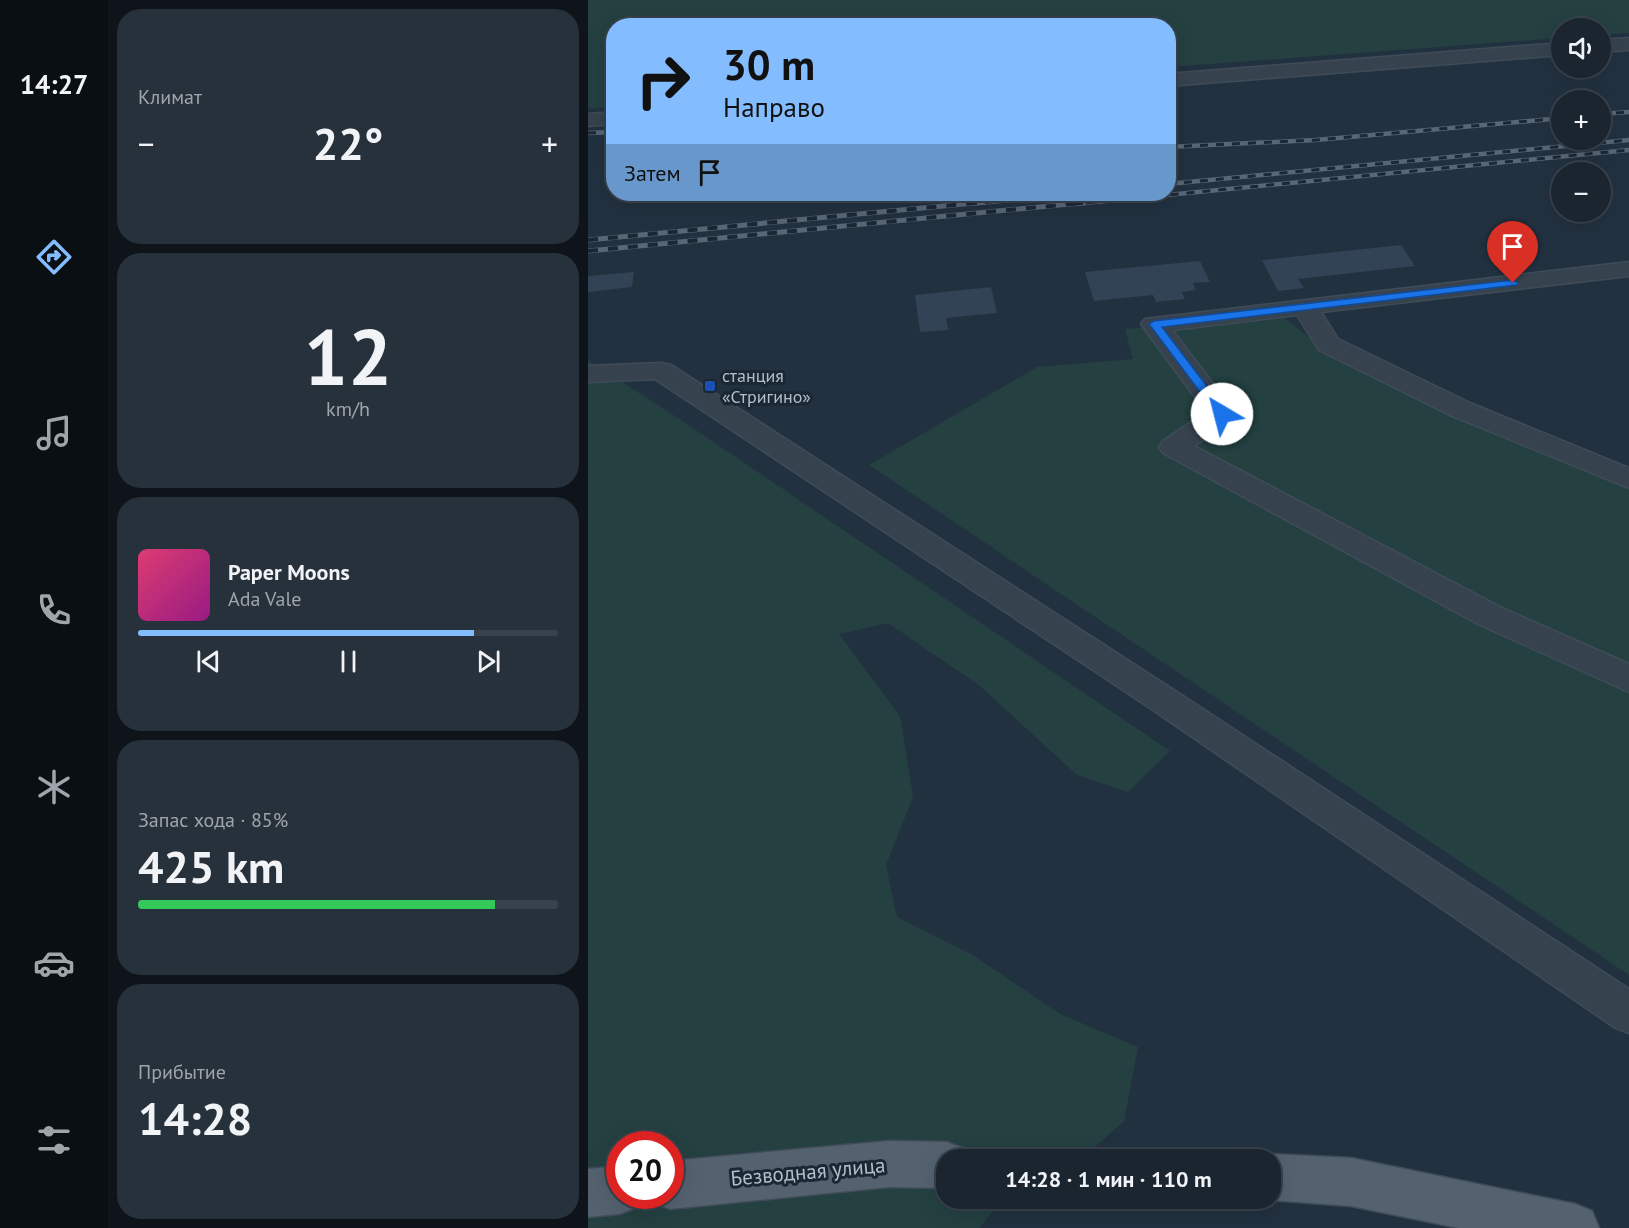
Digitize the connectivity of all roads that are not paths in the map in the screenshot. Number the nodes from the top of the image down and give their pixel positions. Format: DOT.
graph roads {
  1 [pos="1629,44"];
  2 [pos="1611,45"];
  3 [pos="1551,51"];
  4 [pos="1176,79"];
  5 [pos="606,119"];
  6 [pos="588,120"];
  7 [pos="1629,269"];
  8 [pos="1305,308"];
  9 [pos="588,374"];
  10 [pos="1629,479"];
  11 [pos="1629,679"];
  12 [pos="1629,1013"];
  13 [pos="936,1165"];
  14 [pos="1281,1178"];
  15 [pos="684,1184"];
  16 [pos="606,1191"];
  17 [pos="588,1193"];
  18 [pos="1575,1228"];
  1 -- 2 [label="street"];
  3 -- 4 [label="street"];
  5 -- 6 [label="street"];
  7 -- 8 [label="street"];
  8 -- 10 [label="street"];
  8 -- 11 [label="street"];
  9 -- 12 [label="street"];
  13 -- 15 [label="main road, Безводная улица"];
  14 -- 18 [label="main road"];
  16 -- 17 [label="main road"];
}
